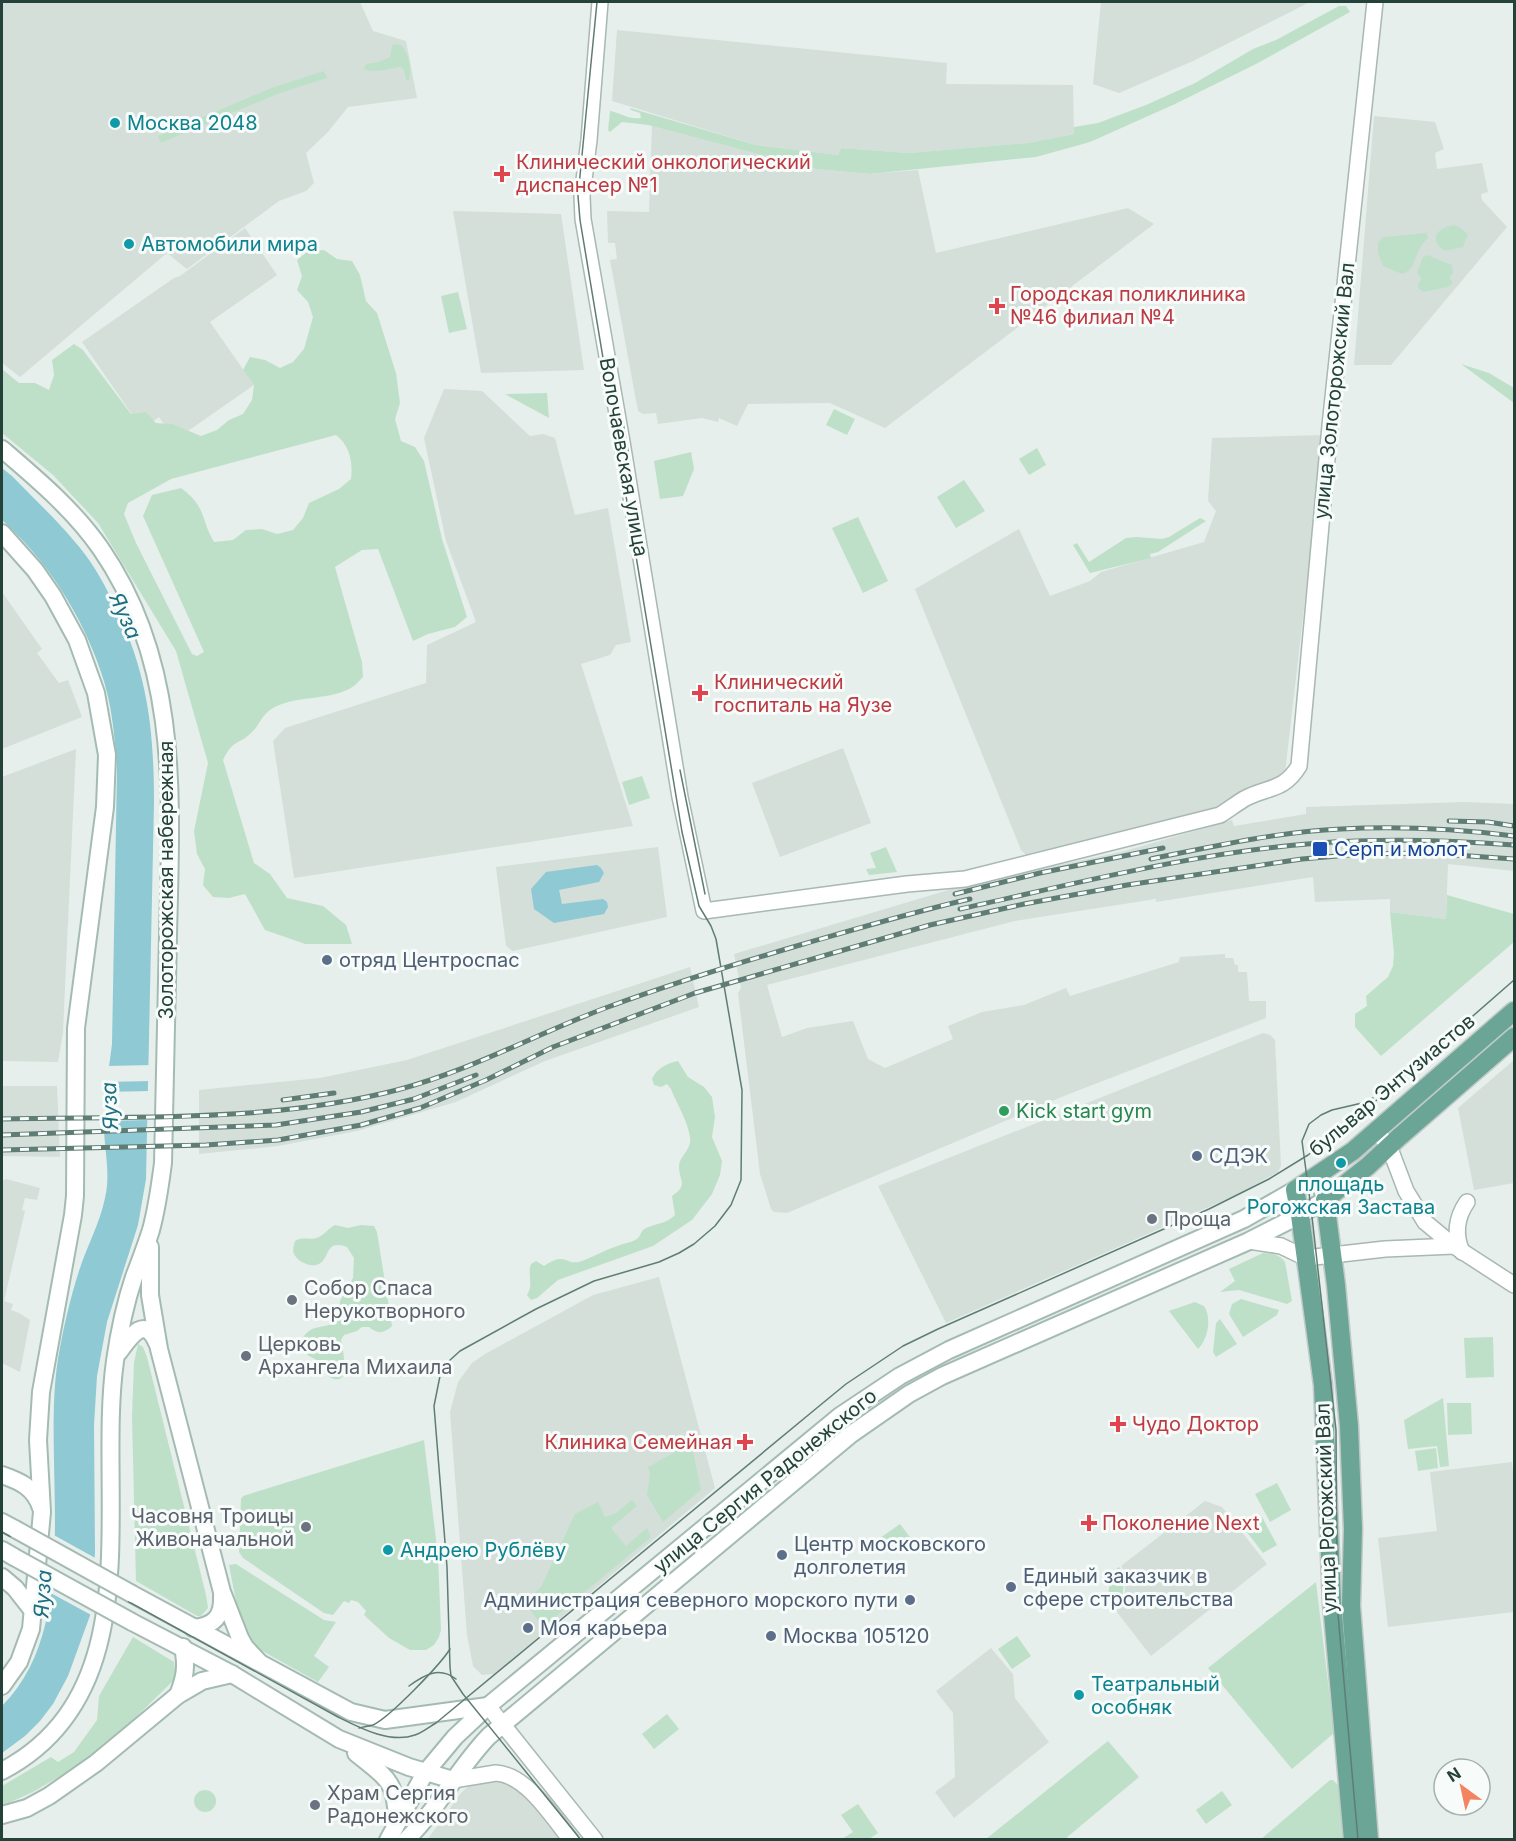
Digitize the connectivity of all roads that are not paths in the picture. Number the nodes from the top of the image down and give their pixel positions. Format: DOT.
graph roads {
  1 [pos="600,2"];
  2 [pos="1375,2"];
  3 [pos="2,449"];
  4 [pos="2,533"];
  5 [pos="1291,778"];
  6 [pos="1515,1011"];
  7 [pos="1515,1037"];
  8 [pos="1376,1131"];
  9 [pos="1389,1146"];
  10 [pos="1319,1176"];
  11 [pos="1295,1190"];
  12 [pos="1324,1200"];
  13 [pos="1467,1202"];
  14 [pos="1300,1215"];
  15 [pos="151,1231"];
  16 [pos="1434,1231"];
  17 [pos="1249,1241"];
  18 [pos="1411,1247"];
  19 [pos="1458,1249"];
  20 [pos="1332,1254"];
  21 [pos="1306,1258"];
  22 [pos="1515,1285"];
  23 [pos="159,1349"];
  24 [pos="116,1357"];
  25 [pos="38,1440"];
  26 [pos="4,1476"];
  27 [pos="42,1512"];
  28 [pos="8,1526"];
  29 [pos="8,1553"];
  30 [pos="39,1557"];
  31 [pos="4,1579"];
  32 [pos="222,1592"];
  33 [pos="33,1611"];
  34 [pos="193,1628"];
  35 [pos="183,1647"];
  36 [pos="259,1662"];
  37 [pos="232,1674"];
  38 [pos="2,1686"];
  39 [pos="178,1695"];
  40 [pos="488,1706"];
  41 [pos="502,1725"];
  42 [pos="339,1738"];
  43 [pos="2,1771"];
  44 [pos="425,1773"];
  45 [pos="453,1780"];
  46 [pos="2,1815"];
  47 [pos="390,1831"];
  48 [pos="416,1833"];
  49 [pos="406,1839"];
  50 [pos="571,1839"];
  51 [pos="595,1839"];
  52 [pos="1353,1839"];
  53 [pos="1369,1839"];
  1 -- 5 [label="street, Волочаевская улица"];
  2 -- 5 [label="street, улица Золоторожский Вал"];
  3 -- 15 [label="main road, Золоторожская набережная"];
  4 -- 25 [label="main road"];
  6 -- 8 [label="main road, бульвар Энтузиастов"];
  7 -- 9 [label="main road"];
  8 -- 9 [label="street"];
  8 -- 10 [label="main road, бульвар Энтузиастов"];
  9 -- 12 [label="main road"];
  9 -- 16 [label="street"];
  10 -- 11 [label="main road, бульвар Энтузиастов"];
  10 -- 12 [label="main road, улица Рогожский Вал"];
  11 -- 14 [label="main road, улица Рогожский Вал"];
  11 -- 40 [label="main road, улица Сергия Радонежского"];
  12 -- 14 [label="main road"];
  12 -- 20 [label="main road, улица Рогожский Вал"];
  13 -- 19 [label="street"];
  14 -- 17 [label="main road, улица Сергия Радонежского"];
  14 -- 21 [label="main road, улица Рогожский Вал"];
  15 -- 23 [label="main road"];
  15 -- 24 [label="main road"];
  16 -- 18 [label="street"];
  16 -- 19 [label="street"];
  17 -- 21 [label="street"];
  17 -- 41 [label="main road, улица Сергия Радонежского"];
  18 -- 19 [label="street"];
  18 -- 20 [label="street"];
  19 -- 22 [label="street"];
  20 -- 21 [label="street"];
  20 -- 53 [label="main road, улица Рогожский Вал"];
  21 -- 52 [label="main road, улица Рогожский Вал"];
  23 -- 24 [label="main road"];
  23 -- 32 [label="main road"];
  24 -- 43 [label="main road"];
  25 -- 26 [label="main road"];
  25 -- 27 [label="main road"];
  26 -- 27 [label="main road"];
  27 -- 30 [label="main road"];
  28 -- 34 [label="main road, bridge"];
  29 -- 35 [label="main road, bridge"];
  30 -- 31 [label="main road"];
  30 -- 33 [label="main road"];
  31 -- 33 [label="main road"];
  32 -- 34 [label="main road"];
  32 -- 36 [label="main road"];
  33 -- 38 [label="main road"];
  34 -- 36 [label="main road"];
  35 -- 37 [label="main road"];
  35 -- 39 [label="main road"];
  36 -- 40 [label="main road"];
  37 -- 39 [label="main road"];
  37 -- 42 [label="main road"];
  39 -- 46 [label="main road"];
  40 -- 41 [label="street"];
  40 -- 44 [label="main road, улица Сергия Радонежского"];
  41 -- 45 [label="main road, улица Сергия Радонежского"];
  41 -- 51 [label="street"];
  42 -- 44 [label="main road"];
  42 -- 47 [label="main road"];
  44 -- 45 [label="main road"];
  44 -- 47 [label="main road, улица Сергия Радонежского"];
  45 -- 48 [label="main road, улица Сергия Радонежского"];
  45 -- 50 [label="street"];
  48 -- 49 [label="main road, улица Сергия Радонежского"];
}
